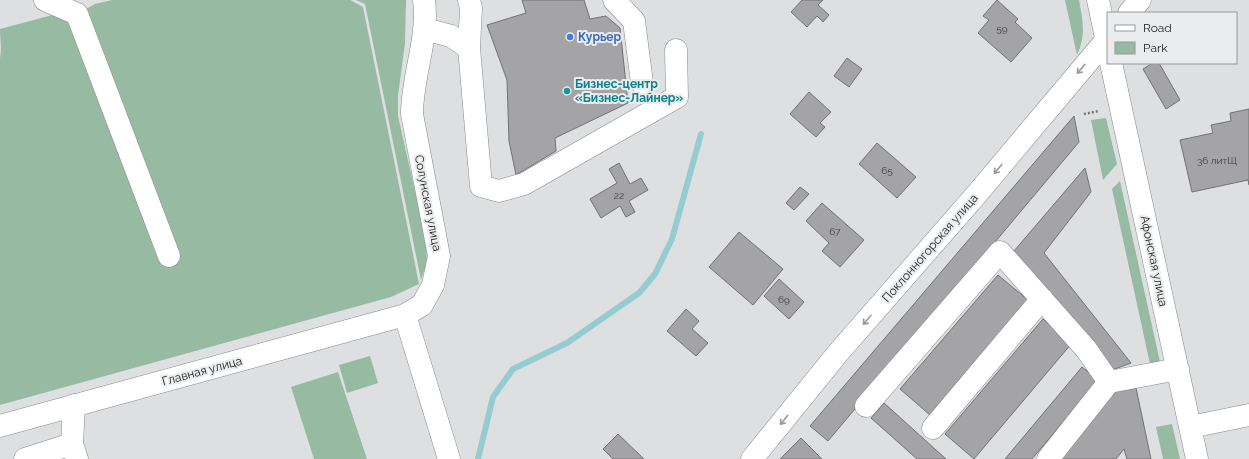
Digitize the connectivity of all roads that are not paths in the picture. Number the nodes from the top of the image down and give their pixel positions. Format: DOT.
graph roads {
  1 [pos="45,0"];
  2 [pos="424,0"];
  3 [pos="469,0"];
  4 [pos="614,0"];
  5 [pos="1098,0"];
  6 [pos="1140,0"];
  7 [pos="1130,12"];
  8 [pos="424,29"];
  9 [pos="1107,41"];
  10 [pos="469,48"];
  11 [pos="676,50"];
  12 [pos="1112,64"];
  13 [pos="642,83"];
  14 [pos="169,256"];
  15 [pos="1042,299"];
  16 [pos="404,316"];
  17 [pos="1178,369"];
  18 [pos="1109,382"];
  19 [pos="74,405"];
  20 [pos="866,406"];
  21 [pos="1249,415"];
  22 [pos="0,426"];
  23 [pos="1190,427"];
  24 [pos="933,428"];
  25 [pos="75,452"];
  26 [pos="25,459"];
  27 [pos="449,459"];
  28 [pos="752,459"];
  29 [pos="1048,459"];
  30 [pos="1197,459"];
  1 -- 14 [label="street"];
  2 -- 8 [label="street, Солунская улица"];
  3 -- 10 [label="street"];
  4 -- 13 [label="street"];
  5 -- 9 [label="street"];
  6 -- 7 [label="street"];
  8 -- 10 [label="street"];
  8 -- 16 [label="street, Солунская улица"];
  9 -- 28 [label="street, Поклонногорская улица, one-way"];
  10 -- 11 [label="street"];
  12 -- 17 [label="street, Афонская улица"];
  15 -- 18 [label="street"];
  15 -- 20 [label="street"];
  15 -- 24 [label="street"];
  16 -- 19 [label="street, Главная улица"];
  16 -- 27 [label="street"];
  17 -- 18 [label="street"];
  17 -- 23 [label="street, Афонская улица"];
  18 -- 29 [label="street"];
  19 -- 22 [label="street, Главная улица"];
  19 -- 25 [label="street"];
  21 -- 23 [label="street"];
  23 -- 30 [label="street, Афонская улица"];
  25 -- 26 [label="street"];
}
